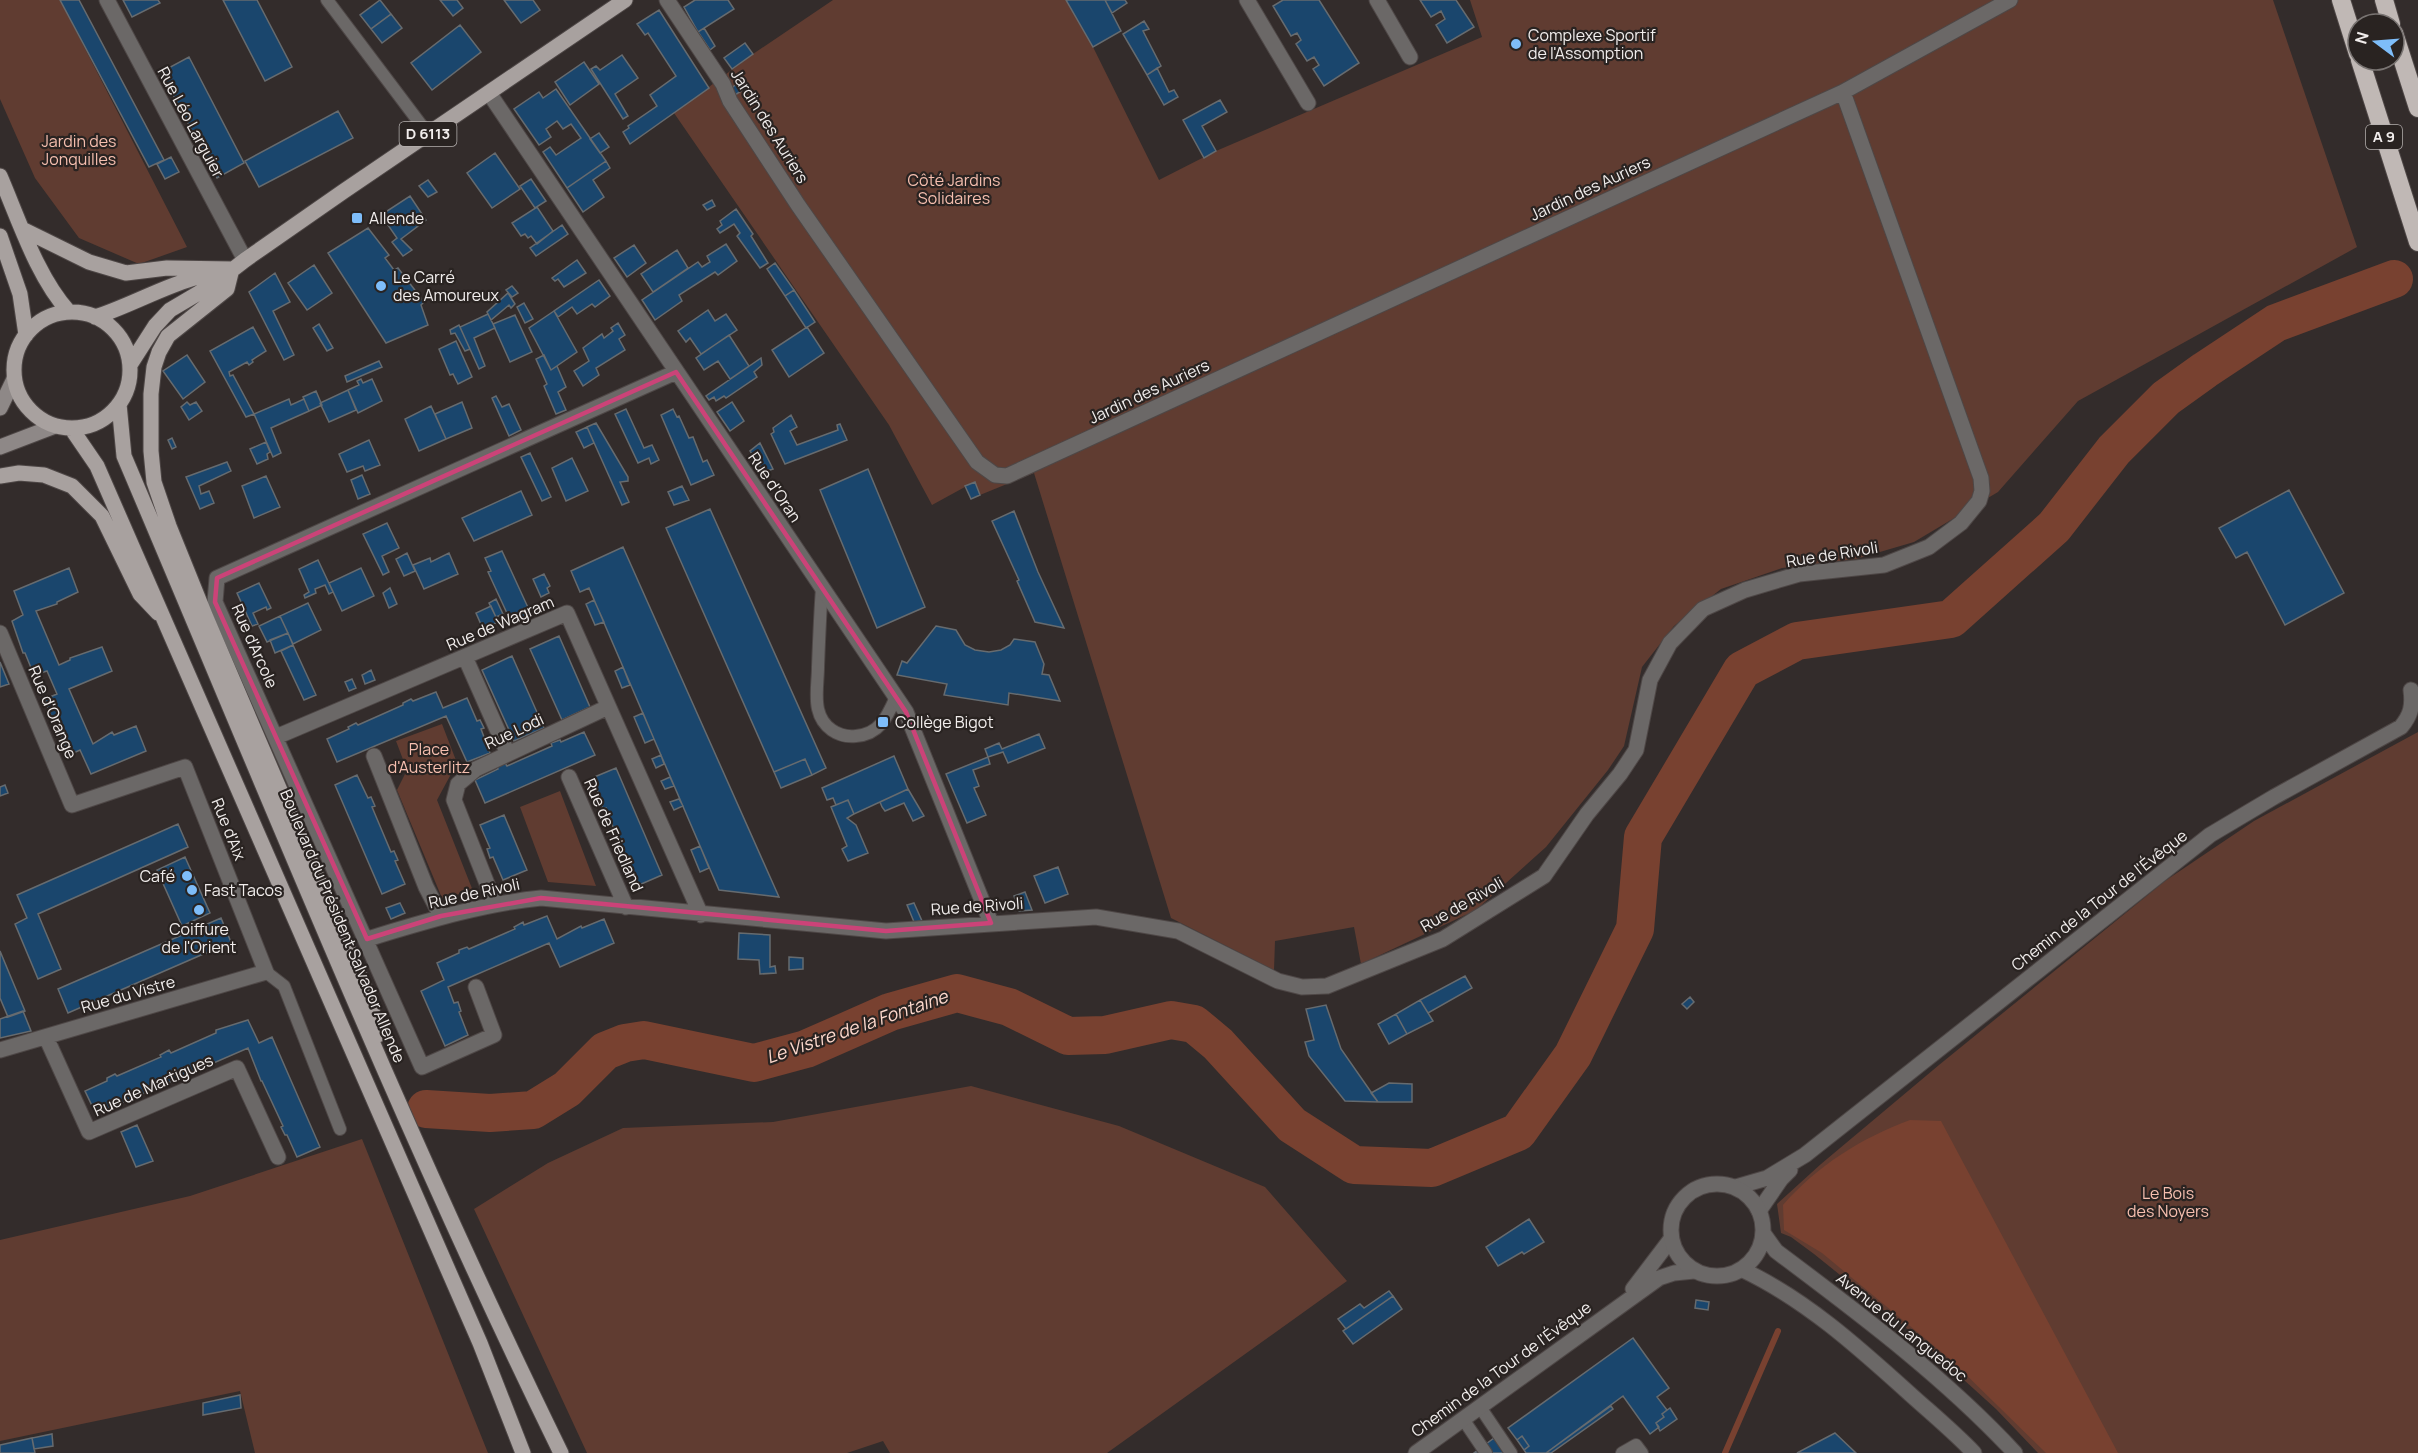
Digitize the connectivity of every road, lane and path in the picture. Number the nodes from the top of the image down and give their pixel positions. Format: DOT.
graph roads {
  1 [pos="107,0"];
  2 [pos="327,0"];
  3 [pos="625,0"];
  4 [pos="668,0"];
  5 [pos="1247,0"];
  6 [pos="1377,0"];
  7 [pos="2010,0"];
  8 [pos="2341,0"];
  9 [pos="2346,16"];
  10 [pos="1410,57"];
  11 [pos="2406,70"];
  12 [pos="2364,72"];
  13 [pos="1843,92"];
  14 [pos="489,93"];
  15 [pos="1308,103"];
  16 [pos="2418,108"];
  17 [pos="428,134"];
  18 [pos="0,176"];
  19 [pos="24,230"];
  20 [pos="0,236"];
  21 [pos="2418,242"];
  22 [pos="245,260"];
  23 [pos="232,269"];
  24 [pos="69,312"];
  25 [pos="94,317"];
  26 [pos="26,335"];
  27 [pos="130,365"];
  28 [pos="676,372"];
  29 [pos="14,379"];
  30 [pos="119,404"];
  31 [pos="0,408"];
  32 [pos="55,426"];
  33 [pos="71,428"];
  34 [pos="0,447"];
  35 [pos="0,476"];
  36 [pos="822,588"];
  37 [pos="166,622"];
  38 [pos="0,633"];
  39 [pos="465,657"];
  40 [pos="2411,690"];
  41 [pos="896,697"];
  42 [pos="608,707"];
  43 [pos="276,737"];
  44 [pos="508,753"];
  45 [pos="374,756"];
  46 [pos="185,767"];
  47 [pos="569,777"];
  48 [pos="495,904"];
  49 [pos="626,907"];
  50 [pos="701,915"];
  51 [pos="441,916"];
  52 [pos="991,923"];
  53 [pos="367,939"];
  54 [pos="266,972"];
  55 [pos="476,987"];
  56 [pos="46,1037"];
  57 [pos="0,1050"];
  58 [pos="387,1075"];
  59 [pos="340,1129"];
  60 [pos="1805,1155"];
  61 [pos="278,1157"];
  62 [pos="1736,1187"];
  63 [pos="1760,1211"];
  64 [pos="1763,1233"];
  65 [pos="1671,1239"];
  66 [pos="1742,1269"];
  67 [pos="1694,1271"];
  68 [pos="1607,1315"];
  69 [pos="1480,1407"];
  70 [pos="1463,1419"];
  71 [pos="523,1453"];
  72 [pos="561,1453"];
  73 [pos="1416,1453"];
  74 [pos="1486,1453"];
  75 [pos="1511,1453"];
  76 [pos="1622,1453"];
  77 [pos="1642,1453"];
  78 [pos="1974,1453"];
  79 [pos="2015,1453"];
  1 -- 22 [label="street, Rue Léo Larguier"];
  2 -- 17 [label="lane"];
  3 -- 14 [label="main road, D 6113"];
  4 -- 13 [label="street, Jardin des Auriers"];
  5 -- 15 [label="street"];
  6 -- 10 [label="street"];
  7 -- 13 [label="street, Jardin des Auriers"];
  8 -- 9 [label="highway"];
  11 -- 16 [label="highway, A 9"];
  12 -- 21 [label="highway, A 9"];
  13 -- 52 [label="street, Rue de Rivoli"];
  14 -- 17 [label="main road, D 6113"];
  14 -- 28 [label="street, Rue d'Oran"];
  17 -- 22 [label="main road, D 6113"];
  18 -- 19 [label="main road"];
  19 -- 23 [label="main road"];
  19 -- 24 [label="main road"];
  20 -- 26 [label="main road"];
  22 -- 23 [label="main road, D 6113"];
  23 -- 25 [label="main road, D 6113"];
  23 -- 27 [label="main road, D 6113"];
  23 -- 58 [label="main road"];
  24 -- 25 [label="main road"];
  24 -- 26 [label="main road"];
  25 -- 27 [label="main road"];
  26 -- 29 [label="main road"];
  27 -- 30 [label="main road, Boulevard du Président Salvador Allende"];
  28 -- 36 [label="street, Rue d'Oran"];
  28 -- 43 [label="street, Rue d'Arcole"];
  29 -- 31 [label="main road"];
  29 -- 32 [label="main road"];
  30 -- 33 [label="main road"];
  30 -- 58 [label="main road, Boulevard du Président Salvador Allende"];
  32 -- 33 [label="main road"];
  32 -- 34 [label="main road"];
  33 -- 37 [label="main road"];
  35 -- 37 [label="main road"];
  36 -- 41 [label="street, Rue d'Oran"];
  36 -- 41 [label="lane"];
  37 -- 71 [label="main road"];
  38 -- 46 [label="street, Rue d'Orange"];
  39 -- 42 [label="street, Rue de Wagram"];
  39 -- 43 [label="street, Rue de Wagram"];
  39 -- 44 [label="street"];
  40 -- 60 [label="street, Chemin de la Tour de l'Évêque"];
  41 -- 52 [label="street, Rue d'Oran"];
  42 -- 44 [label="street, Rue Lodi"];
  42 -- 50 [label="street, Rue de Wagram"];
  43 -- 53 [label="street, Rue d'Arcole"];
  44 -- 48 [label="street, Rue Lodi"];
  45 -- 51 [label="street"];
  46 -- 54 [label="street, Rue d'Aix"];
  47 -- 49 [label="street, Rue de Friedland"];
  48 -- 49 [label="street, Rue de Rivoli"];
  48 -- 51 [label="street, Rue de Rivoli"];
  49 -- 50 [label="street, Rue de Rivoli"];
  50 -- 52 [label="street, Rue de Rivoli"];
  51 -- 53 [label="street, Rue de Rivoli"];
  53 -- 55 [label="street, Rue d'Arcole"];
  54 -- 56 [label="street, Rue du Vistre"];
  54 -- 59 [label="lane"];
  56 -- 57 [label="street, Rue du Vistre"];
  56 -- 61 [label="street, Rue de Martigues"];
  58 -- 72 [label="main road, Boulevard du Président Salvador Allende"];
  60 -- 62 [label="street, Chemin de la Tour de l'Évêque"];
  60 -- 63 [label="street, Chemin de la Tour de l'Évêque"];
  62 -- 63 [label="street"];
  62 -- 65 [label="street"];
  63 -- 64 [label="street"];
  64 -- 66 [label="street"];
  64 -- 79 [label="street, Avenue du Languedoc"];
  65 -- 67 [label="street"];
  65 -- 68 [label="street, Chemin de la Tour de l'Évêque"];
  66 -- 67 [label="street"];
  66 -- 78 [label="street"];
  67 -- 68 [label="street, Chemin de la Tour de l'Évêque"];
  68 -- 69 [label="street, Chemin de la Tour de l'Évêque"];
  69 -- 70 [label="street, Chemin de la Tour de l'Évêque"];
  69 -- 75 [label="lane"];
  70 -- 73 [label="street, Chemin de la Tour de l'Évêque"];
  70 -- 74 [label="lane"];
  76 -- 77 [label="lane"];
}
